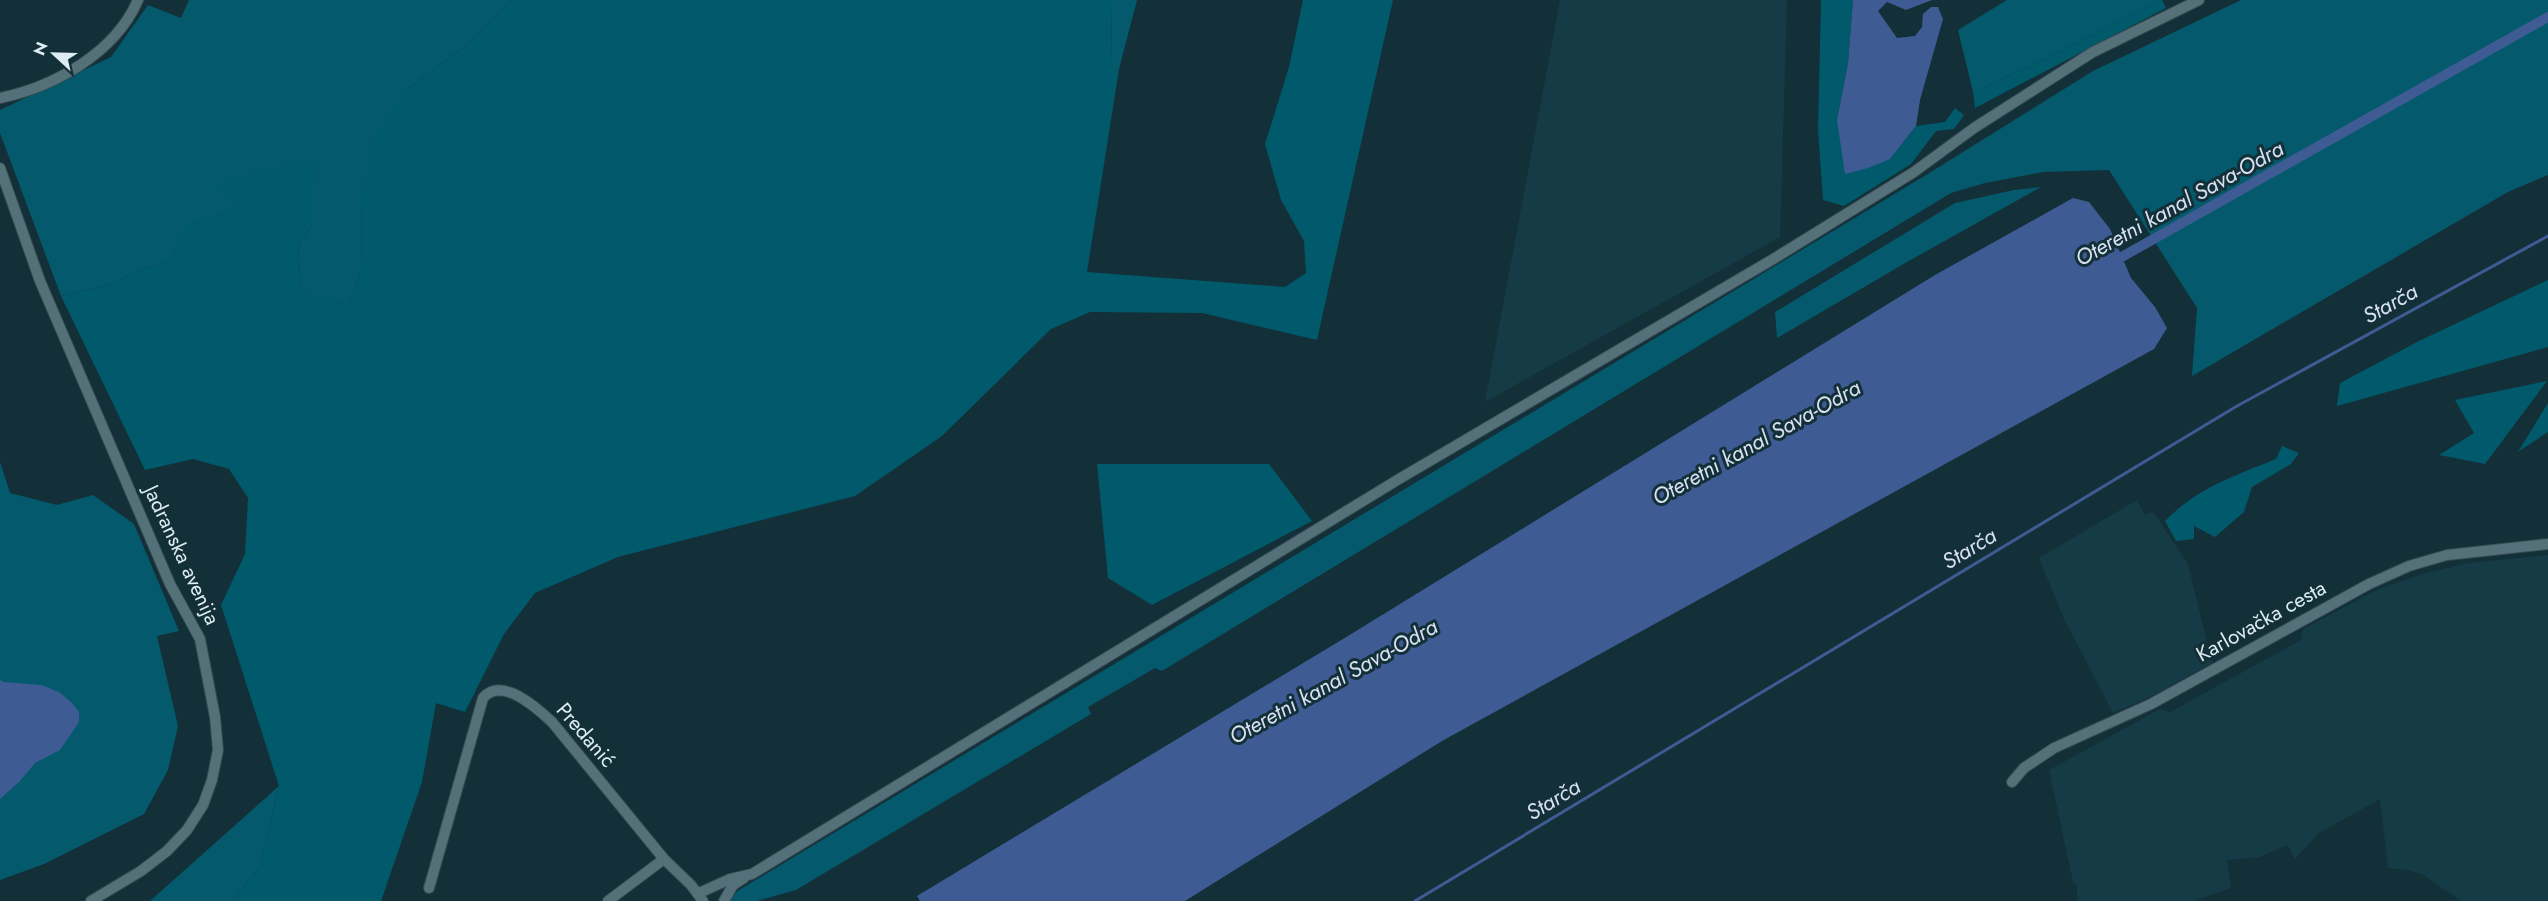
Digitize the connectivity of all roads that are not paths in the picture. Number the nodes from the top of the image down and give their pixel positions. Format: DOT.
graph roads {
  1 [pos="138,0"];
  2 [pos="2199,0"];
  3 [pos="0,98"];
  4 [pos="0,168"];
  5 [pos="2548,544"];
  6 [pos="2012,782"];
  7 [pos="664,859"];
  8 [pos="752,874"];
  9 [pos="429,888"];
  10 [pos="701,897"];
  11 [pos="91,901"];
  12 [pos="608,901"];
  13 [pos="724,901"];
  1 -- 3 [label="street"];
  2 -- 8 [label="street"];
  4 -- 11 [label="street, Jadranska avenija"];
  5 -- 6 [label="street, Karlovačka cesta"];
  7 -- 9 [label="street, Predanić"];
  7 -- 10 [label="street, Predanić"];
  7 -- 12 [label="street"];
  8 -- 10 [label="street"];
  8 -- 13 [label="street"];
}
